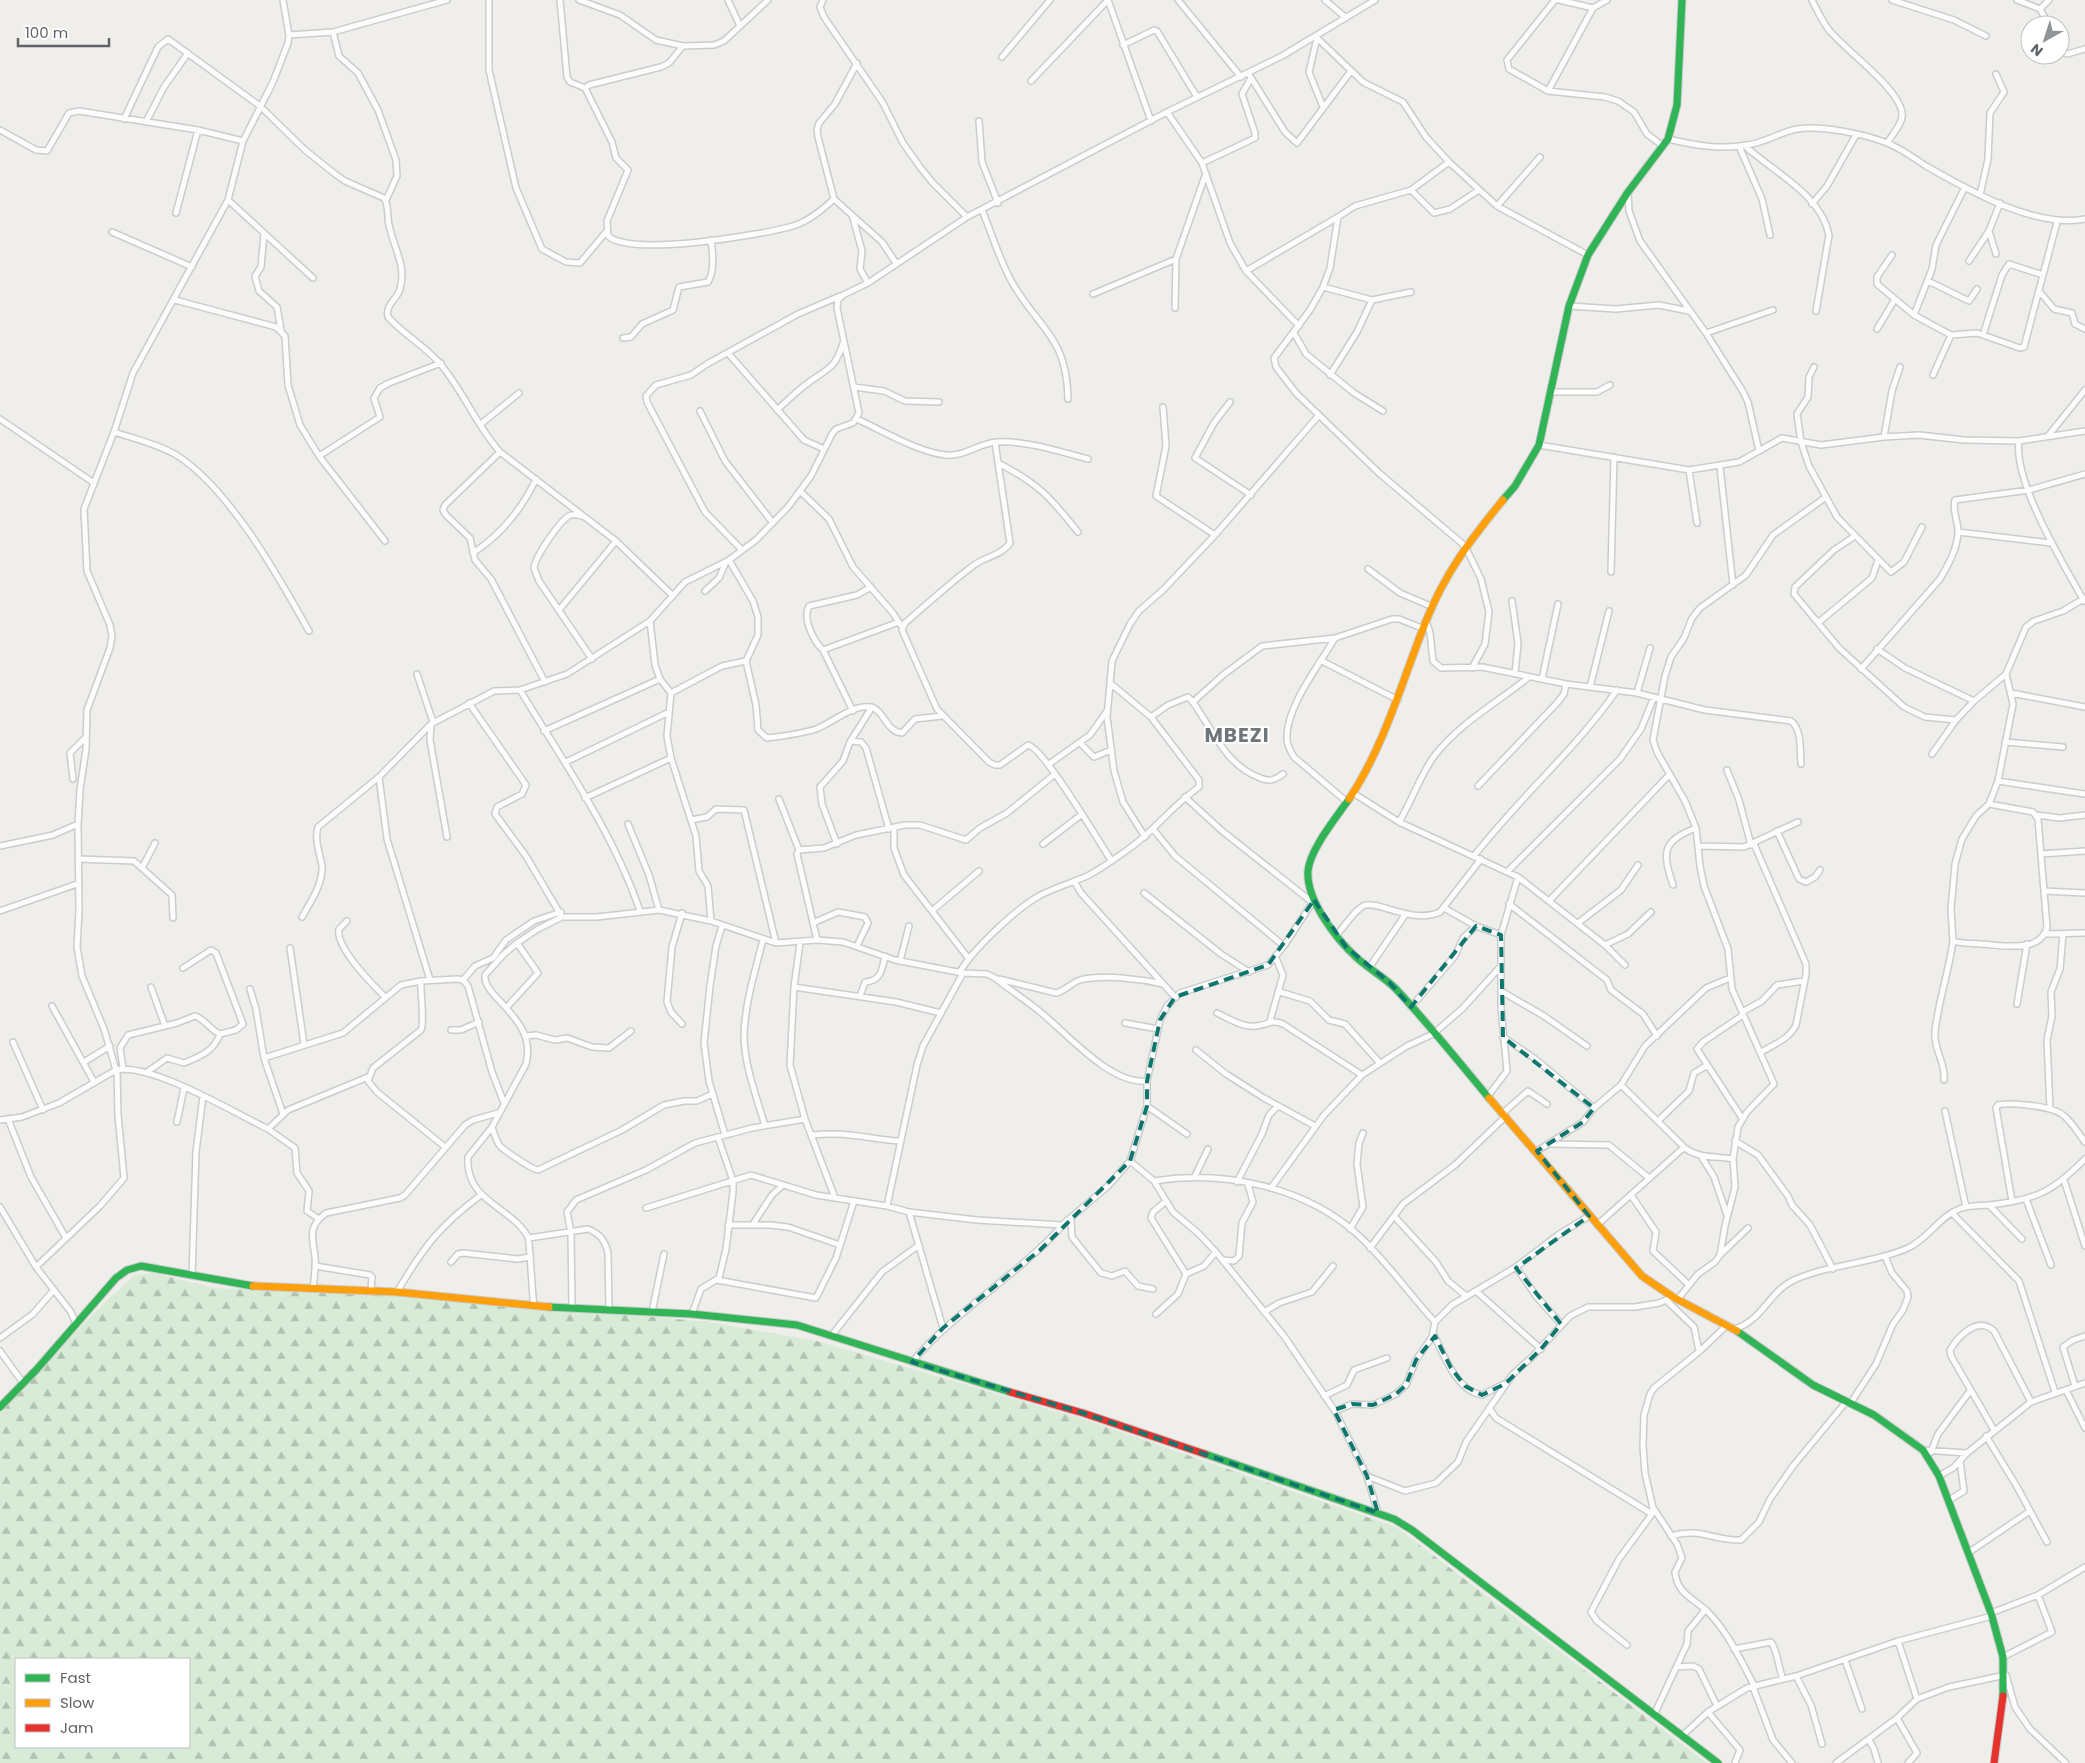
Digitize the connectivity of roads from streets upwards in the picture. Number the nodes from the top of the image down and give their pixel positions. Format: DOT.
graph roads {
  1 [pos="283,0"];
  2 [pos="447,0"];
  3 [pos="489,0"];
  4 [pos="560,0"];
  5 [pos="579,0"];
  6 [pos="728,0"];
  7 [pos="768,0"];
  8 [pos="1050,0"];
  9 [pos="1108,0"];
  10 [pos="1178,0"];
  11 [pos="1326,0"];
  12 [pos="1375,0"];
  13 [pos="1555,0"];
  14 [pos="1559,0"];
  15 [pos="1606,0"];
  16 [pos="1682,0"];
  17 [pos="1812,0"];
  18 [pos="1892,0"];
  19 [pos="2017,0"];
  20 [pos="2049,0"];
  21 [pos="821,1"];
  22 [pos="1593,8"];
  23 [pos="2040,8"];
  24 [pos="2044,15"];
  25 [pos="1345,18"];
  26 [pos="740,26"];
  27 [pos="333,32"];
  28 [pos="289,36"];
  29 [pos="1986,36"];
  30 [pos="1316,37"];
  31 [pos="1123,44"];
  32 [pos="683,46"];
  33 [pos="2085,49"];
  34 [pos="188,52"];
  35 [pos="2070,53"];
  36 [pos="1002,57"];
  37 [pos="857,63"];
  38 [pos="1351,71"];
  39 [pos="1996,74"];
  40 [pos="1250,76"];
  41 [pos="1241,77"];
  42 [pos="1031,81"];
  43 [pos="585,88"];
  44 [pos="1548,91"];
  45 [pos="1197,97"];
  46 [pos="260,106"];
  47 [pos="1323,107"];
  48 [pos="1167,112"];
  49 [pos="124,120"];
  50 [pos="979,121"];
  51 [pos="1151,121"];
  52 [pos="146,122"];
  53 [pos="0,130"];
  54 [pos="198,130"];
  55 [pos="1856,135"];
  56 [pos="1668,139"];
  57 [pos="243,141"];
  58 [pos="1887,143"];
  59 [pos="1664,146"];
  60 [pos="1742,146"];
  61 [pos="1540,157"];
  62 [pos="1449,162"];
  63 [pos="1202,163"];
  64 [pos="1206,172"];
  65 [pos="1964,188"];
  66 [pos="1411,190"];
  67 [pos="1479,190"];
  68 [pos="1628,192"];
  69 [pos="1980,195"];
  70 [pos="834,199"];
  71 [pos="228,200"];
  72 [pos="386,200"];
  73 [pos="998,203"];
  74 [pos="2000,203"];
  75 [pos="1812,204"];
  76 [pos="1497,206"];
  77 [pos="982,210"];
  78 [pos="176,213"];
  79 [pos="852,216"];
  80 [pos="967,217"];
  81 [pos="1338,217"];
  82 [pos="2085,219"];
  83 [pos="2057,222"];
  84 [pos="1989,231"];
  85 [pos="112,232"];
  86 [pos="606,232"];
  87 [pos="264,234"];
  88 [pos="1770,235"];
  89 [pos="711,240"];
  90 [pos="1996,254"];
  91 [pos="1588,255"];
  92 [pos="1892,255"];
  93 [pos="1176,259"];
  94 [pos="1969,261"];
  95 [pos="896,263"];
  96 [pos="192,267"];
  97 [pos="1246,271"];
  98 [pos="2043,275"];
  99 [pos="313,278"];
  100 [pos="1928,281"];
  101 [pos="868,283"];
  102 [pos="1323,287"];
  103 [pos="1977,289"];
  104 [pos="2039,291"];
  105 [pos="1411,292"];
  106 [pos="843,294"];
  107 [pos="1093,294"];
  108 [pos="175,300"];
  109 [pos="1372,300"];
  110 [pos="1895,300"];
  111 [pos="1569,306"];
  112 [pos="1175,308"];
  113 [pos="1773,310"];
  114 [pos="1689,311"];
  115 [pos="1816,311"];
  116 [pos="1914,315"];
  117 [pos="1298,326"];
  118 [pos="2085,329"];
  119 [pos="281,330"];
  120 [pos="1877,330"];
  121 [pos="1294,332"];
  122 [pos="1706,334"];
  123 [pos="1951,335"];
  124 [pos="1983,335"];
  125 [pos="623,338"];
  126 [pos="843,341"];
  127 [pos="728,353"];
  128 [pos="441,364"];
  129 [pos="1814,367"];
  130 [pos="1900,367"];
  131 [pos="1330,375"];
  132 [pos="1934,375"];
  133 [pos="1610,385"];
  134 [pos="854,387"];
  135 [pos="2085,390"];
  136 [pos="1550,392"];
  137 [pos="519,393"];
  138 [pos="1068,399"];
  139 [pos="939,402"];
  140 [pos="1230,402"];
  141 [pos="1163,407"];
  142 [pos="777,410"];
  143 [pos="700,411"];
  144 [pos="1383,411"];
  145 [pos="1319,415"];
  146 [pos="0,419"];
  147 [pos="857,419"];
  148 [pos="481,424"];
  149 [pos="2085,431"];
  150 [pos="114,432"];
  151 [pos="2048,436"];
  152 [pos="1884,437"];
  153 [pos="2019,441"];
  154 [pos="996,442"];
  155 [pos="1801,442"];
  156 [pos="1539,445"];
  157 [pos="824,449"];
  158 [pos="1759,451"];
  159 [pos="500,452"];
  160 [pos="319,456"];
  161 [pos="1614,457"];
  162 [pos="1088,459"];
  163 [pos="998,463"];
  164 [pos="1720,467"];
  165 [pos="1689,470"];
  166 [pos="2085,474"];
  167 [pos="536,479"];
  168 [pos="94,483"];
  169 [pos="2029,490"];
  170 [pos="800,491"];
  171 [pos="1251,495"];
  172 [pos="1826,497"];
  173 [pos="585,517"];
  174 [pos="773,523"];
  175 [pos="1697,523"];
  176 [pos="1922,527"];
  177 [pos="1078,532"];
  178 [pos="1958,532"];
  179 [pos="1215,535"];
  180 [pos="1855,536"];
  181 [pos="385,542"];
  182 [pos="616,542"];
  183 [pos="2051,543"];
  184 [pos="1465,546"];
  185 [pos="742,550"];
  186 [pos="473,553"];
  187 [pos="1878,560"];
  188 [pos="728,561"];
  189 [pos="1368,569"];
  190 [pos="1611,572"];
  191 [pos="1733,585"];
  192 [pos="871,587"];
  193 [pos="705,591"];
  194 [pos="672,595"];
  195 [pos="2084,600"];
  196 [pos="1512,601"];
  197 [pos="1558,604"];
  198 [pos="1433,607"];
  199 [pos="559,610"];
  200 [pos="1609,611"];
  201 [pos="1426,620"];
  202 [pos="650,621"];
  203 [pos="1819,622"];
  204 [pos="901,624"];
  205 [pos="1422,628"];
  206 [pos="310,631"];
  207 [pos="1335,638"];
  208 [pos="1650,648"];
  209 [pos="823,650"];
  210 [pos="1877,650"];
  211 [pos="592,659"];
  212 [pos="746,661"];
  213 [pos="1322,661"];
  214 [pos="1472,668"];
  215 [pos="1860,668"];
  216 [pos="417,674"];
  217 [pos="1515,674"];
  218 [pos="2006,674"];
  219 [pos="1529,677"];
  220 [pos="660,679"];
  221 [pos="1542,679"];
  222 [pos="546,682"];
  223 [pos="1110,683"];
  224 [pos="1566,684"];
  225 [pos="1590,687"];
  226 [pos="520,690"];
  227 [pos="1617,690"];
  228 [pos="671,693"];
  229 [pos="1637,693"];
  230 [pos="2011,693"];
  231 [pos="1654,697"];
  232 [pos="1398,700"];
  233 [pos="1661,700"];
  234 [pos="1974,701"];
  235 [pos="1193,702"];
  236 [pos="469,703"];
  237 [pos="872,707"];
  238 [pos="2085,707"];
  239 [pos="853,711"];
  240 [pos="1107,711"];
  241 [pos="669,712"];
  242 [pos="942,716"];
  243 [pos="1151,717"];
  244 [pos="1956,720"];
  245 [pos="432,723"];
  246 [pos="544,731"];
  247 [pos="86,737"];
  248 [pos="851,741"];
  249 [pos="2005,742"];
  250 [pos="1080,743"];
  251 [pos="2062,747"];
  252 [pos="1111,750"];
  253 [pos="1932,754"];
  254 [pos="671,758"];
  255 [pos="566,762"];
  256 [pos="1049,764"];
  257 [pos="1801,764"];
  258 [pos="1728,770"];
  259 [pos="1055,774"];
  260 [pos="1282,774"];
  261 [pos="1670,774"];
  262 [pos="379,777"];
  263 [pos="73,779"];
  264 [pos="1998,781"];
  265 [pos="1478,786"];
  266 [pos="1353,793"];
  267 [pos="2084,794"];
  268 [pos="1185,797"];
  269 [pos="585,798"];
  270 [pos="779,799"];
  271 [pos="1347,802"];
  272 [pos="1989,804"];
  273 [pos="1081,815"];
  274 [pos="2037,815"];
  275 [pos="2085,815"];
  276 [pos="691,820"];
  277 [pos="1399,822"];
  278 [pos="1798,822"];
  279 [pos="78,824"];
  280 [pos="628,824"];
  281 [pos="892,828"];
  282 [pos="1696,828"];
  283 [pos="1153,829"];
  284 [pos="1778,831"];
  285 [pos="446,837"];
  286 [pos="1145,837"];
  287 [pos="155,843"];
  288 [pos="837,844"];
  289 [pos="1043,844"];
  290 [pos="1752,844"];
  291 [pos="0,846"];
  292 [pos="1699,846"];
  293 [pos="798,850"];
  294 [pos="2085,851"];
  295 [pos="2041,854"];
  296 [pos="1474,856"];
  297 [pos="1482,858"];
  298 [pos="78,859"];
  299 [pos="1111,860"];
  300 [pos="1638,865"];
  301 [pos="142,868"];
  302 [pos="1820,870"];
  303 [pos="979,871"];
  304 [pos="1508,871"];
  305 [pos="1518,877"];
  306 [pos="1074,881"];
  307 [pos="77,884"];
  308 [pos="1673,885"];
  309 [pos="2044,891"];
  310 [pos="2085,892"];
  311 [pos="1144,893"];
  312 [pos="1550,900"];
  313 [pos="1313,901"];
  314 [pos="1509,904"];
  315 [pos="1444,908"];
  316 [pos="659,910"];
  317 [pos="933,910"];
  318 [pos="0,911"];
  319 [pos="640,911"];
  320 [pos="1650,912"];
  321 [pos="682,913"];
  322 [pos="562,914"];
  323 [pos="1405,915"];
  324 [pos="302,917"];
  325 [pos="173,918"];
  326 [pos="348,921"];
  327 [pos="711,921"];
  328 [pos="813,923"];
  329 [pos="1578,923"];
  330 [pos="722,926"];
  331 [pos="909,926"];
  332 [pos="1476,926"];
  333 [pos="2045,934"];
  334 [pos="2062,934"];
  335 [pos="2085,934"];
  336 [pos="1501,935"];
  337 [pos="1336,936"];
  338 [pos="763,940"];
  339 [pos="817,940"];
  340 [pos="1953,941"];
  341 [pos="517,943"];
  342 [pos="776,943"];
  343 [pos="800,943"];
  344 [pos="2027,944"];
  345 [pos="1605,945"];
  346 [pos="857,946"];
  347 [pos="1284,946"];
  348 [pos="290,948"];
  349 [pos="886,956"];
  350 [pos="1276,958"];
  351 [pos="969,959"];
  352 [pos="900,961"];
  353 [pos="1625,964"];
  354 [pos="1500,966"];
  355 [pos="183,968"];
  356 [pos="1369,968"];
  357 [pos="962,972"];
  358 [pos="1250,972"];
  359 [pos="995,978"];
  360 [pos="1730,978"];
  361 [pos="430,980"];
  362 [pos="463,980"];
  363 [pos="420,981"];
  364 [pos="1804,982"];
  365 [pos="1162,984"];
  366 [pos="151,987"];
  367 [pos="794,987"];
  368 [pos="250,989"];
  369 [pos="1501,991"];
  370 [pos="1280,992"];
  371 [pos="860,996"];
  372 [pos="385,997"];
  373 [pos="1175,997"];
  374 [pos="2017,1004"];
  375 [pos="52,1006"];
  376 [pos="1411,1007"];
  377 [pos="506,1008"];
  378 [pos="941,1013"];
  379 [pos="1217,1013"];
  380 [pos="1743,1014"];
  381 [pos="1270,1021"];
  382 [pos="479,1022"];
  383 [pos="1125,1023"];
  384 [pos="682,1024"];
  385 [pos="165,1026"];
  386 [pos="1158,1028"];
  387 [pos="451,1030"];
  388 [pos="631,1031"];
  389 [pos="220,1034"];
  390 [pos="1433,1034"];
  391 [pos="526,1036"];
  392 [pos="1657,1036"];
  393 [pos="1503,1037"];
  394 [pos="12,1042"];
  395 [pos="304,1044"];
  396 [pos="110,1046"];
  397 [pos="1587,1046"];
  398 [pos="1196,1050"];
  399 [pos="1761,1052"];
  400 [pos="264,1058"];
  401 [pos="84,1062"];
  402 [pos="1379,1062"];
  403 [pos="1706,1066"];
  404 [pos="119,1069"];
  405 [pos="147,1072"];
  406 [pos="1362,1075"];
  407 [pos="368,1077"];
  408 [pos="1944,1080"];
  409 [pos="1147,1081"];
  410 [pos="94,1082"];
  411 [pos="1621,1085"];
  412 [pos="184,1088"];
  413 [pos="712,1094"];
  414 [pos="202,1096"];
  415 [pos="1488,1096"];
  416 [pos="504,1103"];
  417 [pos="1547,1104"];
  418 [pos="1147,1106"];
  419 [pos="1278,1106"];
  420 [pos="1594,1108"];
  421 [pos="2050,1109"];
  422 [pos="43,1110"];
  423 [pos="1945,1111"];
  424 [pos="498,1113"];
  425 [pos="283,1114"];
  426 [pos="1505,1114"];
  427 [pos="1,1118"];
  428 [pos="1742,1118"];
  429 [pos="8,1119"];
  430 [pos="805,1119"];
  431 [pos="1659,1120"];
  432 [pos="177,1122"];
  433 [pos="765,1126"];
  434 [pos="1316,1126"];
  435 [pos="492,1127"];
  436 [pos="268,1129"];
  437 [pos="1363,1132"];
  438 [pos="1187,1134"];
  439 [pos="813,1135"];
  440 [pos="725,1136"];
  441 [pos="718,1137"];
  442 [pos="899,1141"];
  443 [pos="1735,1141"];
  444 [pos="2085,1142"];
  445 [pos="1550,1144"];
  446 [pos="445,1147"];
  447 [pos="1686,1148"];
  448 [pos="1208,1149"];
  449 [pos="1537,1151"];
  450 [pos="1701,1156"];
  451 [pos="2085,1158"];
  452 [pos="1733,1159"];
  453 [pos="1130,1160"];
  454 [pos="1195,1176"];
  455 [pos="1649,1178"];
  456 [pos="2064,1180"];
  457 [pos="732,1181"];
  458 [pos="1154,1181"];
  459 [pos="1237,1182"];
  460 [pos="1248,1184"];
  461 [pos="783,1185"];
  462 [pos="1271,1188"];
  463 [pos="481,1195"];
  464 [pos="1631,1195"];
  465 [pos="835,1198"];
  466 [pos="2026,1199"];
  467 [pos="854,1201"];
  468 [pos="2012,1201"];
  469 [pos="1165,1202"];
  470 [pos="1989,1205"];
  471 [pos="887,1206"];
  472 [pos="0,1207"];
  473 [pos="1966,1207"];
  474 [pos="646,1208"];
  475 [pos="909,1212"];
  476 [pos="1952,1213"];
  477 [pos="1727,1215"];
  478 [pos="1394,1216"];
  479 [pos="1589,1216"];
  480 [pos="319,1218"];
  481 [pos="1071,1220"];
  482 [pos="753,1224"];
  483 [pos="728,1225"];
  484 [pos="1062,1225"];
  485 [pos="1597,1225"];
  486 [pos="1748,1228"];
  487 [pos="1350,1229"];
  488 [pos="571,1233"];
  489 [pos="66,1238"];
  490 [pos="529,1238"];
  491 [pos="2022,1239"];
  492 [pos="919,1244"];
  493 [pos="840,1245"];
  494 [pos="2085,1246"];
  495 [pos="1370,1248"];
  496 [pos="1216,1252"];
  497 [pos="664,1254"];
  498 [pos="1720,1255"];
  499 [pos="1885,1256"];
  500 [pos="529,1257"];
  501 [pos="1223,1260"];
  502 [pos="451,1262"];
  503 [pos="2051,1265"];
  504 [pos="315,1266"];
  505 [pos="1333,1266"];
  506 [pos="36,1267"];
  507 [pos="1516,1268"];
  508 [pos="1832,1269"];
  509 [pos="1186,1274"];
  510 [pos="192,1276"];
  511 [pos="717,1280"];
  512 [pos="1690,1285"];
  513 [pos="313,1289"];
  514 [pos="1152,1289"];
  515 [pos="53,1291"];
  516 [pos="371,1291"];
  517 [pos="1476,1291"];
  518 [pos="397,1292"];
  519 [pos="1465,1295"];
  520 [pos="1673,1299"];
  521 [pos="534,1306"];
  522 [pos="572,1308"];
  523 [pos="609,1310"];
  524 [pos="652,1312"];
  525 [pos="1264,1312"];
  526 [pos="692,1314"];
  527 [pos="1156,1314"];
  528 [pos="1435,1322"];
  529 [pos="76,1324"];
  530 [pos="1561,1324"];
  531 [pos="1730,1327"];
  532 [pos="943,1328"];
  533 [pos="1433,1332"];
  534 [pos="832,1335"];
  535 [pos="2085,1336"];
  536 [pos="0,1338"];
  537 [pos="1541,1349"];
  538 [pos="0,1351"];
  539 [pos="1699,1351"];
  540 [pos="1388,1358"];
  541 [pos="912,1362"];
  542 [pos="23,1383"];
  543 [pos="2085,1383"];
  544 [pos="1505,1384"];
  545 [pos="2075,1386"];
  546 [pos="2066,1390"];
  547 [pos="1970,1391"];
  548 [pos="2055,1392"];
  549 [pos="1324,1396"];
  550 [pos="2031,1402"];
  551 [pos="1848,1403"];
  552 [pos="0,1407"];
  553 [pos="1489,1408"];
  554 [pos="1335,1412"];
  555 [pos="2085,1428"];
  556 [pos="1994,1430"];
  557 [pos="1986,1436"];
  558 [pos="1927,1451"];
  559 [pos="1967,1453"];
  560 [pos="1960,1461"];
  561 [pos="1367,1476"];
  562 [pos="1939,1476"];
  563 [pos="1949,1500"];
  564 [pos="1653,1511"];
  565 [pos="2030,1511"];
  566 [pos="1378,1513"];
  567 [pos="1670,1536"];
  568 [pos="2047,1542"];
  569 [pos="1968,1553"];
  570 [pos="2085,1567"];
  571 [pos="2038,1595"];
  572 [pos="1705,1610"];
  573 [pos="1991,1614"];
  574 [pos="1898,1641"];
  575 [pos="1626,1645"];
  576 [pos="1734,1649"];
  577 [pos="2003,1657"];
  578 [pos="1845,1660"];
  579 [pos="1677,1666"];
  580 [pos="2006,1675"];
  581 [pos="1796,1676"];
  582 [pos="1783,1679"];
  583 [pos="1754,1687"];
  584 [pos="1917,1699"];
  585 [pos="1718,1706"];
  586 [pos="1862,1709"];
  587 [pos="1708,1712"];
  588 [pos="1654,1715"];
  589 [pos="1898,1718"];
  590 [pos="1683,1735"];
  591 [pos="1869,1740"];
  592 [pos="1822,1744"];
  593 [pos="1718,1763"];
  594 [pos="1735,1763"];
  595 [pos="1792,1763"];
  596 [pos="1836,1763"];
  597 [pos="1878,1763"];
  598 [pos="1908,1763"];
  599 [pos="1994,1763"];
  600 [pos="2066,1763"];
  1 -- 28 [label="street"];
  2 -- 27 [label="street"];
  3 -- 86 [label="street"];
  4 -- 43 [label="street"];
  5 -- 32 [label="street"];
  6 -- 26 [label="street"];
  7 -- 26 [label="street"];
  8 -- 36 [label="street"];
  9 -- 31 [label="street"];
  9 -- 42 [label="street"];
  10 -- 41 [label="street"];
  11 -- 25 [label="street"];
  12 -- 25 [label="street"];
  13 -- 44 [label="street"];
  14 -- 22 [label="street"];
  15 -- 22 [label="street"];
  16 -- 56 [label="street"];
  17 -- 58 [label="street"];
  18 -- 29 [label="street"];
  19 -- 23 [label="street"];
  20 -- 23 [label="street"];
  21 -- 37 [label="street"];
  22 -- 44 [label="street"];
  23 -- 24 [label="street"];
  25 -- 30 [label="street"];
  26 -- 32 [label="street"];
  27 -- 28 [label="street"];
  27 -- 72 [label="street"];
  28 -- 46 [label="street"];
  30 -- 38 [label="street"];
  30 -- 40 [label="street"];
  30 -- 47 [label="street"];
  31 -- 45 [label="street"];
  31 -- 51 [label="street"];
  32 -- 43 [label="street"];
  33 -- 35 [label="street"];
  34 -- 46 [label="street"];
  34 -- 49 [label="street"];
  34 -- 52 [label="street"];
  37 -- 70 [label="street"];
  37 -- 80 [label="street"];
  38 -- 47 [label="street"];
  38 -- 62 [label="street"];
  39 -- 69 [label="street"];
  40 -- 41 [label="street"];
  40 -- 47 [label="street"];
  40 -- 63 [label="street"];
  41 -- 45 [label="street"];
  43 -- 86 [label="street"];
  44 -- 59 [label="street"];
  45 -- 48 [label="street"];
  46 -- 57 [label="street"];
  46 -- 72 [label="street"];
  48 -- 51 [label="street"];
  48 -- 63 [label="street"];
  49 -- 52 [label="street"];
  49 -- 53 [label="street"];
  50 -- 73 [label="street"];
  51 -- 73 [label="street"];
  52 -- 54 [label="street"];
  54 -- 57 [label="street"];
  54 -- 78 [label="street"];
  55 -- 58 [label="street"];
  55 -- 60 [label="street"];
  55 -- 75 [label="street"];
  56 -- 59 [label="street"];
  56 -- 60 [label="street"];
  57 -- 71 [label="street"];
  58 -- 65 [label="street"];
  59 -- 68 [label="street"];
  60 -- 75 [label="street"];
  60 -- 88 [label="street"];
  61 -- 76 [label="street"];
  62 -- 66 [label="street"];
  62 -- 67 [label="street"];
  63 -- 64 [label="street"];
  64 -- 93 [label="street"];
  64 -- 97 [label="street"];
  65 -- 69 [label="street"];
  65 -- 100 [label="street"];
  66 -- 67 [label="street"];
  66 -- 81 [label="street"];
  67 -- 76 [label="street"];
  68 -- 91 [label="street"];
  68 -- 114 [label="street"];
  69 -- 74 [label="street"];
  70 -- 79 [label="street"];
  70 -- 89 [label="street"];
  71 -- 87 [label="street"];
  71 -- 96 [label="street"];
  72 -- 128 [label="street"];
  73 -- 77 [label="street"];
  74 -- 83 [label="street"];
  74 -- 84 [label="street"];
  75 -- 115 [label="street"];
  76 -- 91 [label="street"];
  77 -- 80 [label="street"];
  77 -- 138 [label="street"];
  79 -- 95 [label="street"];
  79 -- 101 [label="street"];
  80 -- 95 [label="street"];
  81 -- 97 [label="street"];
  81 -- 102 [label="street"];
  82 -- 83 [label="street"];
  83 -- 98 [label="street"];
  84 -- 90 [label="street"];
  84 -- 94 [label="street"];
  85 -- 96 [label="street"];
  86 -- 89 [label="street"];
  87 -- 99 [label="street"];
  87 -- 119 [label="street"];
  89 -- 125 [label="street"];
  91 -- 111 [label="street"];
  92 -- 110 [label="street"];
  93 -- 107 [label="street"];
  93 -- 112 [label="street"];
  95 -- 101 [label="street"];
  96 -- 108 [label="street"];
  97 -- 117 [label="street"];
  98 -- 104 [label="street"];
  98 -- 124 [label="street"];
  100 -- 103 [label="street"];
  100 -- 116 [label="street"];
  101 -- 106 [label="street"];
  102 -- 109 [label="street"];
  102 -- 117 [label="street"];
  104 -- 118 [label="street"];
  104 -- 124 [label="street"];
  105 -- 109 [label="street"];
  106 -- 126 [label="street"];
  106 -- 127 [label="street"];
  108 -- 119 [label="street"];
  108 -- 150 [label="street"];
  109 -- 131 [label="street"];
  110 -- 116 [label="street"];
  110 -- 120 [label="street"];
  111 -- 114 [label="street"];
  111 -- 136 [label="street"];
  113 -- 122 [label="street"];
  114 -- 122 [label="street"];
  116 -- 123 [label="street"];
  117 -- 121 [label="street"];
  119 -- 160 [label="street"];
  121 -- 131 [label="street"];
  121 -- 145 [label="street"];
  122 -- 158 [label="street"];
  123 -- 124 [label="street"];
  123 -- 132 [label="street"];
  126 -- 134 [label="street"];
  126 -- 142 [label="street"];
  127 -- 142 [label="street"];
  127 -- 185 [label="street"];
  128 -- 148 [label="street"];
  128 -- 160 [label="street"];
  129 -- 155 [label="street"];
  130 -- 152 [label="street"];
  131 -- 144 [label="street"];
  133 -- 136 [label="street"];
  134 -- 139 [label="street"];
  134 -- 147 [label="street"];
  135 -- 151 [label="street"];
  136 -- 156 [label="street"];
  137 -- 148 [label="street"];
  140 -- 171 [label="street"];
  141 -- 179 [label="street"];
  142 -- 157 [label="street"];
  143 -- 174 [label="street"];
  145 -- 171 [label="street"];
  145 -- 184 [label="street"];
  146 -- 168 [label="street"];
  147 -- 154 [label="street"];
  147 -- 157 [label="street"];
  148 -- 159 [label="street"];
  149 -- 151 [label="street"];
  150 -- 168 [label="street"];
  150 -- 206 [label="street"];
  151 -- 153 [label="street"];
  152 -- 153 [label="street"];
  152 -- 155 [label="street"];
  153 -- 169 [label="street"];
  154 -- 162 [label="street"];
  154 -- 163 [label="street"];
  155 -- 158 [label="street"];
  155 -- 172 [label="street"];
  156 -- 161 [label="street"];
  156 -- 184 [label="street"];
  157 -- 170 [label="street"];
  158 -- 164 [label="street"];
  159 -- 167 [label="street"];
  159 -- 186 [label="street"];
  160 -- 181 [label="street"];
  161 -- 165 [label="street"];
  161 -- 190 [label="street"];
  163 -- 177 [label="street"];
  163 -- 204 [label="street"];
  164 -- 165 [label="street"];
  164 -- 191 [label="street"];
  165 -- 175 [label="street"];
  166 -- 169 [label="street"];
  167 -- 173 [label="street"];
  167 -- 186 [label="street"];
  168 -- 247 [label="street"];
  169 -- 178 [label="street"];
  169 -- 183 [label="street"];
  170 -- 174 [label="street"];
  170 -- 192 [label="street"];
  171 -- 179 [label="street"];
  172 -- 180 [label="street"];
  172 -- 191 [label="street"];
  173 -- 182 [label="street"];
  173 -- 199 [label="street"];
  174 -- 185 [label="street"];
  176 -- 187 [label="street"];
  178 -- 183 [label="street"];
  178 -- 210 [label="street"];
  179 -- 223 [label="street"];
  180 -- 187 [label="street"];
  180 -- 203 [label="street"];
  182 -- 194 [label="street"];
  182 -- 199 [label="street"];
  183 -- 195 [label="street"];
  184 -- 198 [label="street"];
  184 -- 214 [label="street"];
  185 -- 188 [label="street"];
  186 -- 222 [label="street"];
  187 -- 203 [label="street"];
  188 -- 193 [label="street"];
  188 -- 194 [label="street"];
  188 -- 212 [label="street"];
  189 -- 198 [label="street"];
  191 -- 233 [label="street"];
  192 -- 204 [label="street"];
  192 -- 209 [label="street"];
  194 -- 202 [label="street"];
  195 -- 218 [label="street"];
  196 -- 217 [label="street"];
  197 -- 221 [label="street"];
  198 -- 201 [label="street"];
  199 -- 211 [label="street"];
  200 -- 225 [label="street"];
  201 -- 205 [label="street"];
  201 -- 214 [label="street"];
  202 -- 211 [label="street"];
  202 -- 220 [label="street"];
  203 -- 215 [label="street"];
  204 -- 209 [label="street"];
  204 -- 242 [label="street"];
  205 -- 207 [label="street"];
  205 -- 232 [label="street"];
  207 -- 213 [label="street"];
  207 -- 235 [label="street"];
  208 -- 229 [label="street"];
  209 -- 239 [label="street"];
  210 -- 215 [label="street"];
  210 -- 234 [label="street"];
  211 -- 222 [label="street"];
  212 -- 228 [label="street"];
  212 -- 239 [label="street"];
  213 -- 232 [label="street"];
  213 -- 271 [label="street"];
  214 -- 217 [label="street"];
  215 -- 244 [label="street"];
  216 -- 245 [label="street"];
  217 -- 219 [label="street"];
  218 -- 230 [label="street"];
  218 -- 234 [label="street"];
  219 -- 221 [label="street"];
  219 -- 277 [label="street"];
  220 -- 228 [label="street"];
  220 -- 246 [label="street"];
  221 -- 224 [label="street"];
  222 -- 226 [label="street"];
  223 -- 240 [label="street"];
  223 -- 243 [label="street"];
  224 -- 225 [label="street"];
  224 -- 265 [label="street"];
  225 -- 227 [label="street"];
  226 -- 236 [label="street"];
  226 -- 246 [label="street"];
  227 -- 229 [label="street"];
  227 -- 296 [label="street"];
  228 -- 241 [label="street"];
  229 -- 231 [label="street"];
  230 -- 238 [label="street"];
  230 -- 249 [label="street"];
  231 -- 233 [label="street"];
  231 -- 304 [label="street"];
  232 -- 266 [label="street"];
  233 -- 257 [label="street"];
  233 -- 261 [label="street"];
  234 -- 244 [label="street"];
  235 -- 243 [label="street"];
  235 -- 260 [label="street"];
  236 -- 245 [label="street"];
  236 -- 322 [label="street"];
  237 -- 239 [label="street"];
  237 -- 242 [label="street"];
  237 -- 248 [label="street"];
  240 -- 250 [label="street"];
  240 -- 252 [label="street"];
  241 -- 254 [label="street"];
  241 -- 255 [label="street"];
  242 -- 256 [label="street"];
  243 -- 268 [label="street"];
  244 -- 253 [label="street"];
  245 -- 262 [label="street"];
  245 -- 285 [label="street"];
  246 -- 255 [label="street"];
  247 -- 263 [label="street"];
  247 -- 279 [label="street"];
  248 -- 281 [label="street"];
  248 -- 288 [label="street"];
  249 -- 251 [label="street"];
  249 -- 264 [label="street"];
  250 -- 252 [label="street"];
  250 -- 256 [label="street"];
  252 -- 286 [label="street"];
  254 -- 269 [label="street"];
  254 -- 276 [label="street"];
  255 -- 269 [label="street"];
  256 -- 259 [label="street"];
  258 -- 290 [label="street"];
  259 -- 273 [label="street"];
  259 -- 281 [label="street"];
  261 -- 282 [label="street"];
  261 -- 312 [label="street"];
  262 -- 324 [label="street"];
  262 -- 361 [label="street"];
  264 -- 267 [label="street"];
  264 -- 272 [label="street"];
  266 -- 271 [label="street"];
  266 -- 277 [label="street"];
  268 -- 283 [label="street"];
  268 -- 313 [label="street"];
  269 -- 319 [label="street"];
  270 -- 293 [label="street"];
  271 -- 313 [label="street"];
  272 -- 274 [label="street"];
  272 -- 340 [label="street"];
  273 -- 289 [label="street"];
  273 -- 299 [label="street"];
  274 -- 275 [label="street"];
  274 -- 295 [label="street"];
  276 -- 327 [label="street"];
  276 -- 342 [label="street"];
  277 -- 296 [label="street"];
  278 -- 284 [label="street"];
  279 -- 291 [label="street"];
  279 -- 298 [label="street"];
  280 -- 316 [label="street"];
  281 -- 288 [label="street"];
  281 -- 317 [label="street"];
  282 -- 292 [label="street"];
  282 -- 308 [label="street"];
  283 -- 286 [label="street"];
  283 -- 347 [label="street"];
  284 -- 290 [label="street"];
  284 -- 302 [label="street"];
  286 -- 299 [label="street"];
  287 -- 301 [label="street"];
  288 -- 293 [label="street"];
  290 -- 292 [label="street"];
  290 -- 364 [label="street"];
  292 -- 360 [label="street"];
  293 -- 328 [label="street"];
  294 -- 295 [label="street"];
  295 -- 309 [label="street"];
  296 -- 297 [label="street"];
  297 -- 304 [label="street"];
  297 -- 315 [label="street"];
  298 -- 301 [label="street"];
  298 -- 307 [label="street"];
  299 -- 306 [label="street"];
  300 -- 329 [label="street"];
  301 -- 325 [label="street"];
  303 -- 317 [label="street"];
  304 -- 305 [label="street"];
  305 -- 312 [label="street"];
  305 -- 314 [label="street"];
  306 -- 351 [label="street"];
  306 -- 365 [label="street"];
  307 -- 318 [label="street"];
  307 -- 396 [label="street"];
  309 -- 310 [label="street"];
  309 -- 333 [label="street"];
  311 -- 358 [label="street"];
  312 -- 329 [label="street"];
  313 -- 337 [label="street"];
  313 -- 347 [label="street"];
  314 -- 336 [label="street"];
  314 -- 392 [label="street"];
  315 -- 323 [label="street"];
  315 -- 332 [label="street"];
  316 -- 319 [label="street"];
  316 -- 321 [label="street"];
  317 -- 351 [label="street"];
  319 -- 322 [label="street"];
  320 -- 345 [label="street"];
  321 -- 327 [label="street"];
  321 -- 384 [label="street"];
  322 -- 341 [label="street"];
  322 -- 362 [label="street"];
  323 -- 337 [label="street"];
  323 -- 356 [label="street"];
  326 -- 372 [label="street"];
  327 -- 330 [label="street"];
  328 -- 339 [label="street"];
  328 -- 346 [label="street"];
  329 -- 345 [label="street"];
  330 -- 338 [label="street"];
  330 -- 413 [label="street"];
  331 -- 352 [label="street"];
  332 -- 336 [label="street"];
  332 -- 376 [label="street"];
  333 -- 334 [label="street"];
  333 -- 344 [label="street"];
  334 -- 335 [label="street"];
  334 -- 421 [label="street"];
  336 -- 354 [label="street"];
  337 -- 356 [label="street"];
  338 -- 342 [label="street"];
  338 -- 433 [label="street"];
  339 -- 343 [label="street"];
  339 -- 346 [label="street"];
  340 -- 344 [label="street"];
  340 -- 408 [label="street"];
  341 -- 377 [label="street"];
  341 -- 377 [label="street"];
  342 -- 343 [label="street"];
  343 -- 367 [label="street"];
  344 -- 374 [label="street"];
  345 -- 353 [label="street"];
  346 -- 349 [label="street"];
  347 -- 350 [label="street"];
  348 -- 395 [label="street"];
  349 -- 352 [label="street"];
  349 -- 371 [label="street"];
  350 -- 358 [label="street"];
  350 -- 370 [label="street"];
  351 -- 357 [label="street"];
  352 -- 357 [label="street"];
  354 -- 369 [label="street"];
  354 -- 390 [label="street"];
  355 -- 389 [label="street"];
  356 -- 376 [label="street"];
  357 -- 359 [label="street"];
  357 -- 378 [label="street"];
  358 -- 373 [label="street"];
  359 -- 365 [label="street"];
  359 -- 409 [label="street"];
  360 -- 380 [label="street"];
  360 -- 392 [label="street"];
  361 -- 362 [label="street"];
  361 -- 363 [label="street"];
  362 -- 382 [label="street"];
  363 -- 372 [label="street"];
  363 -- 407 [label="street"];
  364 -- 380 [label="street"];
  364 -- 399 [label="street"];
  365 -- 373 [label="street"];
  366 -- 385 [label="street"];
  367 -- 371 [label="street"];
  367 -- 430 [label="street"];
  368 -- 400 [label="street"];
  369 -- 393 [label="street"];
  369 -- 397 [label="street"];
  370 -- 381 [label="street"];
  370 -- 402 [label="street"];
  371 -- 378 [label="street"];
  372 -- 395 [label="street"];
  373 -- 386 [label="street"];
  375 -- 401 [label="street"];
  376 -- 390 [label="street"];
  377 -- 391 [label="street"];
  378 -- 442 [label="street"];
  379 -- 381 [label="street"];
  380 -- 399 [label="street"];
  380 -- 403 [label="street"];
  381 -- 406 [label="street"];
  382 -- 387 [label="street"];
  382 -- 416 [label="street"];
  383 -- 386 [label="street"];
  385 -- 389 [label="street"];
  385 -- 404 [label="street"];
  386 -- 409 [label="street"];
  388 -- 391 [label="street"];
  389 -- 405 [label="street"];
  390 -- 402 [label="street"];
  390 -- 415 [label="street"];
  391 -- 416 [label="street"];
  392 -- 411 [label="street"];
  393 -- 415 [label="street"];
  393 -- 420 [label="street"];
  394 -- 422 [label="street"];
  395 -- 400 [label="street"];
  396 -- 401 [label="street"];
  396 -- 404 [label="street"];
  398 -- 419 [label="street"];
  399 -- 428 [label="street"];
  400 -- 425 [label="street"];
  401 -- 410 [label="street"];
  402 -- 406 [label="street"];
  403 -- 428 [label="street"];
  403 -- 431 [label="street"];
  404 -- 405 [label="street"];
  404 -- 410 [label="street"];
  404 -- 489 [label="street"];
  405 -- 412 [label="street"];
  406 -- 434 [label="street"];
  407 -- 425 [label="street"];
  407 -- 446 [label="street"];
  409 -- 418 [label="street"];
  410 -- 422 [label="street"];
  411 -- 420 [label="street"];
  411 -- 431 [label="street"];
  412 -- 414 [label="street"];
  412 -- 432 [label="street"];
  413 -- 435 [label="street"];
  413 -- 440 [label="street"];
  414 -- 436 [label="street"];
  414 -- 510 [label="street"];
  415 -- 426 [label="street"];
  416 -- 424 [label="street"];
  417 -- 426 [label="street"];
  418 -- 438 [label="street"];
  418 -- 453 [label="street"];
  419 -- 434 [label="street"];
  419 -- 459 [label="street"];
  420 -- 445 [label="street"];
  421 -- 444 [label="street"];
  421 -- 468 [label="street"];
  422 -- 429 [label="street"];
  423 -- 473 [label="street"];
  424 -- 435 [label="street"];
  424 -- 446 [label="street"];
  425 -- 436 [label="street"];
  426 -- 449 [label="street"];
  426 -- 478 [label="street"];
  427 -- 429 [label="street"];
  428 -- 443 [label="street"];
  429 -- 489 [label="street"];
  430 -- 433 [label="street"];
  430 -- 439 [label="street"];
  431 -- 447 [label="street"];
  433 -- 440 [label="street"];
  434 -- 462 [label="street"];
  435 -- 463 [label="street"];
  436 -- 480 [label="street"];
  437 -- 487 [label="street"];
  439 -- 442 [label="street"];
  439 -- 465 [label="street"];
  440 -- 441 [label="street"];
  441 -- 457 [label="street"];
  441 -- 488 [label="street"];
  442 -- 471 [label="street"];
  443 -- 452 [label="street"];
  443 -- 508 [label="street"];
  445 -- 449 [label="street"];
  445 -- 455 [label="street"];
  446 -- 480 [label="street"];
  447 -- 450 [label="street"];
  447 -- 455 [label="street"];
  448 -- 454 [label="street"];
  449 -- 479 [label="street"];
  450 -- 452 [label="street"];
  450 -- 477 [label="street"];
  451 -- 456 [label="street"];
  452 -- 477 [label="street"];
  453 -- 458 [label="street"];
  453 -- 481 [label="street"];
  454 -- 458 [label="street"];
  454 -- 459 [label="street"];
  455 -- 464 [label="street"];
  456 -- 466 [label="street"];
  456 -- 494 [label="street"];
  457 -- 461 [label="street"];
  457 -- 474 [label="street"];
  457 -- 483 [label="street"];
  458 -- 469 [label="street"];
  459 -- 460 [label="street"];
  460 -- 462 [label="street"];
  460 -- 501 [label="street"];
  461 -- 465 [label="street"];
  461 -- 482 [label="street"];
  462 -- 487 [label="street"];
  463 -- 490 [label="street"];
  463 -- 518 [label="street"];
  464 -- 485 [label="street"];
  464 -- 512 [label="street"];
  465 -- 467 [label="street"];
  466 -- 468 [label="street"];
  466 -- 503 [label="street"];
  467 -- 471 [label="street"];
  467 -- 493 [label="street"];
  468 -- 470 [label="street"];
  469 -- 496 [label="street"];
  469 -- 509 [label="street"];
  470 -- 473 [label="street"];
  470 -- 491 [label="street"];
  471 -- 475 [label="street"];
  472 -- 506 [label="street"];
  473 -- 476 [label="street"];
  475 -- 484 [label="street"];
  475 -- 492 [label="street"];
  476 -- 499 [label="street"];
  476 -- 548 [label="street"];
  477 -- 498 [label="street"];
  478 -- 495 [label="street"];
  478 -- 519 [label="street"];
  479 -- 485 [label="street"];
  479 -- 507 [label="street"];
  480 -- 504 [label="street"];
  481 -- 484 [label="street"];
  481 -- 514 [label="street"];
  482 -- 483 [label="street"];
  482 -- 493 [label="street"];
  483 -- 511 [label="street"];
  484 -- 532 [label="street"];
  485 -- 520 [label="street"];
  486 -- 498 [label="street"];
  487 -- 495 [label="street"];
  488 -- 490 [label="street"];
  488 -- 522 [label="street"];
  488 -- 523 [label="street"];
  489 -- 506 [label="street"];
  490 -- 500 [label="street"];
  492 -- 532 [label="street"];
  492 -- 534 [label="street"];
  493 -- 511 [label="street"];
  495 -- 528 [label="street"];
  496 -- 501 [label="street"];
  496 -- 509 [label="street"];
  497 -- 524 [label="street"];
  498 -- 512 [label="street"];
  499 -- 508 [label="street"];
  499 -- 551 [label="street"];
  500 -- 502 [label="street"];
  500 -- 521 [label="street"];
  501 -- 525 [label="street"];
  504 -- 513 [label="street"];
  504 -- 516 [label="street"];
  505 -- 525 [label="street"];
  506 -- 515 [label="street"];
  507 -- 517 [label="street"];
  507 -- 530 [label="street"];
  508 -- 531 [label="street"];
  509 -- 527 [label="street"];
  510 -- 513 [label="street"];
  510 -- 529 [label="street"];
  511 -- 526 [label="street"];
  512 -- 520 [label="street"];
  513 -- 516 [label="street"];
  515 -- 529 [label="street"];
  515 -- 536 [label="street"];
  516 -- 518 [label="street"];
  517 -- 519 [label="street"];
  517 -- 537 [label="street"];
  518 -- 521 [label="street"];
  519 -- 528 [label="street"];
  520 -- 530 [label="street"];
  520 -- 531 [label="street"];
  520 -- 539 [label="street"];
  521 -- 522 [label="street"];
  522 -- 523 [label="street"];
  523 -- 524 [label="street"];
  524 -- 526 [label="street"];
  525 -- 549 [label="street"];
  526 -- 534 [label="street"];
  528 -- 533 [label="street"];
  529 -- 542 [label="street"];
  530 -- 537 [label="street"];
  531 -- 539 [label="street"];
  531 -- 551 [label="street"];
  532 -- 541 [label="street"];
  533 -- 544 [label="street"];
  533 -- 554 [label="street"];
  534 -- 541 [label="street"];
  535 -- 545 [label="street"];
  537 -- 544 [label="street"];
  538 -- 542 [label="street"];
  539 -- 564 [label="street"];
  540 -- 549 [label="street"];
  541 -- 566 [label="street"];
  542 -- 552 [label="street"];
  543 -- 545 [label="street"];
  544 -- 553 [label="street"];
  545 -- 546 [label="street"];
  546 -- 548 [label="street"];
  546 -- 555 [label="street"];
  547 -- 550 [label="street"];
  547 -- 556 [label="street"];
  547 -- 558 [label="street"];
  548 -- 550 [label="street"];
  549 -- 554 [label="street"];
  550 -- 556 [label="street"];
  551 -- 558 [label="street"];
  551 -- 567 [label="street"];
  553 -- 561 [label="street"];
  553 -- 564 [label="street"];
  554 -- 561 [label="street"];
  556 -- 557 [label="street"];
  557 -- 559 [label="street"];
  557 -- 565 [label="street"];
  558 -- 559 [label="street"];
  558 -- 562 [label="street"];
  559 -- 560 [label="street"];
  560 -- 562 [label="street"];
  560 -- 563 [label="street"];
  561 -- 566 [label="street"];
  562 -- 563 [label="street"];
  563 -- 569 [label="street"];
  564 -- 567 [label="street"];
  564 -- 575 [label="street"];
  565 -- 568 [label="street"];
  565 -- 569 [label="street"];
  566 -- 588 [label="street"];
  567 -- 572 [label="street"];
  569 -- 573 [label="street"];
  570 -- 571 [label="street"];
  571 -- 573 [label="street"];
  571 -- 577 [label="street"];
  572 -- 576 [label="street"];
  572 -- 579 [label="street"];
  573 -- 574 [label="street"];
  573 -- 577 [label="street"];
  574 -- 578 [label="street"];
  574 -- 584 [label="street"];
  576 -- 582 [label="street"];
  576 -- 583 [label="street"];
  577 -- 580 [label="street"];
  578 -- 581 [label="street"];
  578 -- 586 [label="street"];
  579 -- 585 [label="street"];
  579 -- 588 [label="street"];
  580 -- 584 [label="street"];
  580 -- 599 [label="street"];
  580 -- 600 [label="street"];
  581 -- 582 [label="street"];
  581 -- 592 [label="street"];
  582 -- 583 [label="street"];
  583 -- 585 [label="street"];
  583 -- 595 [label="street"];
  584 -- 589 [label="street"];
  585 -- 587 [label="street"];
  587 -- 590 [label="street"];
  587 -- 594 [label="street"];
  588 -- 590 [label="street"];
  589 -- 591 [label="street"];
  589 -- 598 [label="street"];
  590 -- 593 [label="street"];
  591 -- 596 [label="street"];
  591 -- 597 [label="street"];
}
